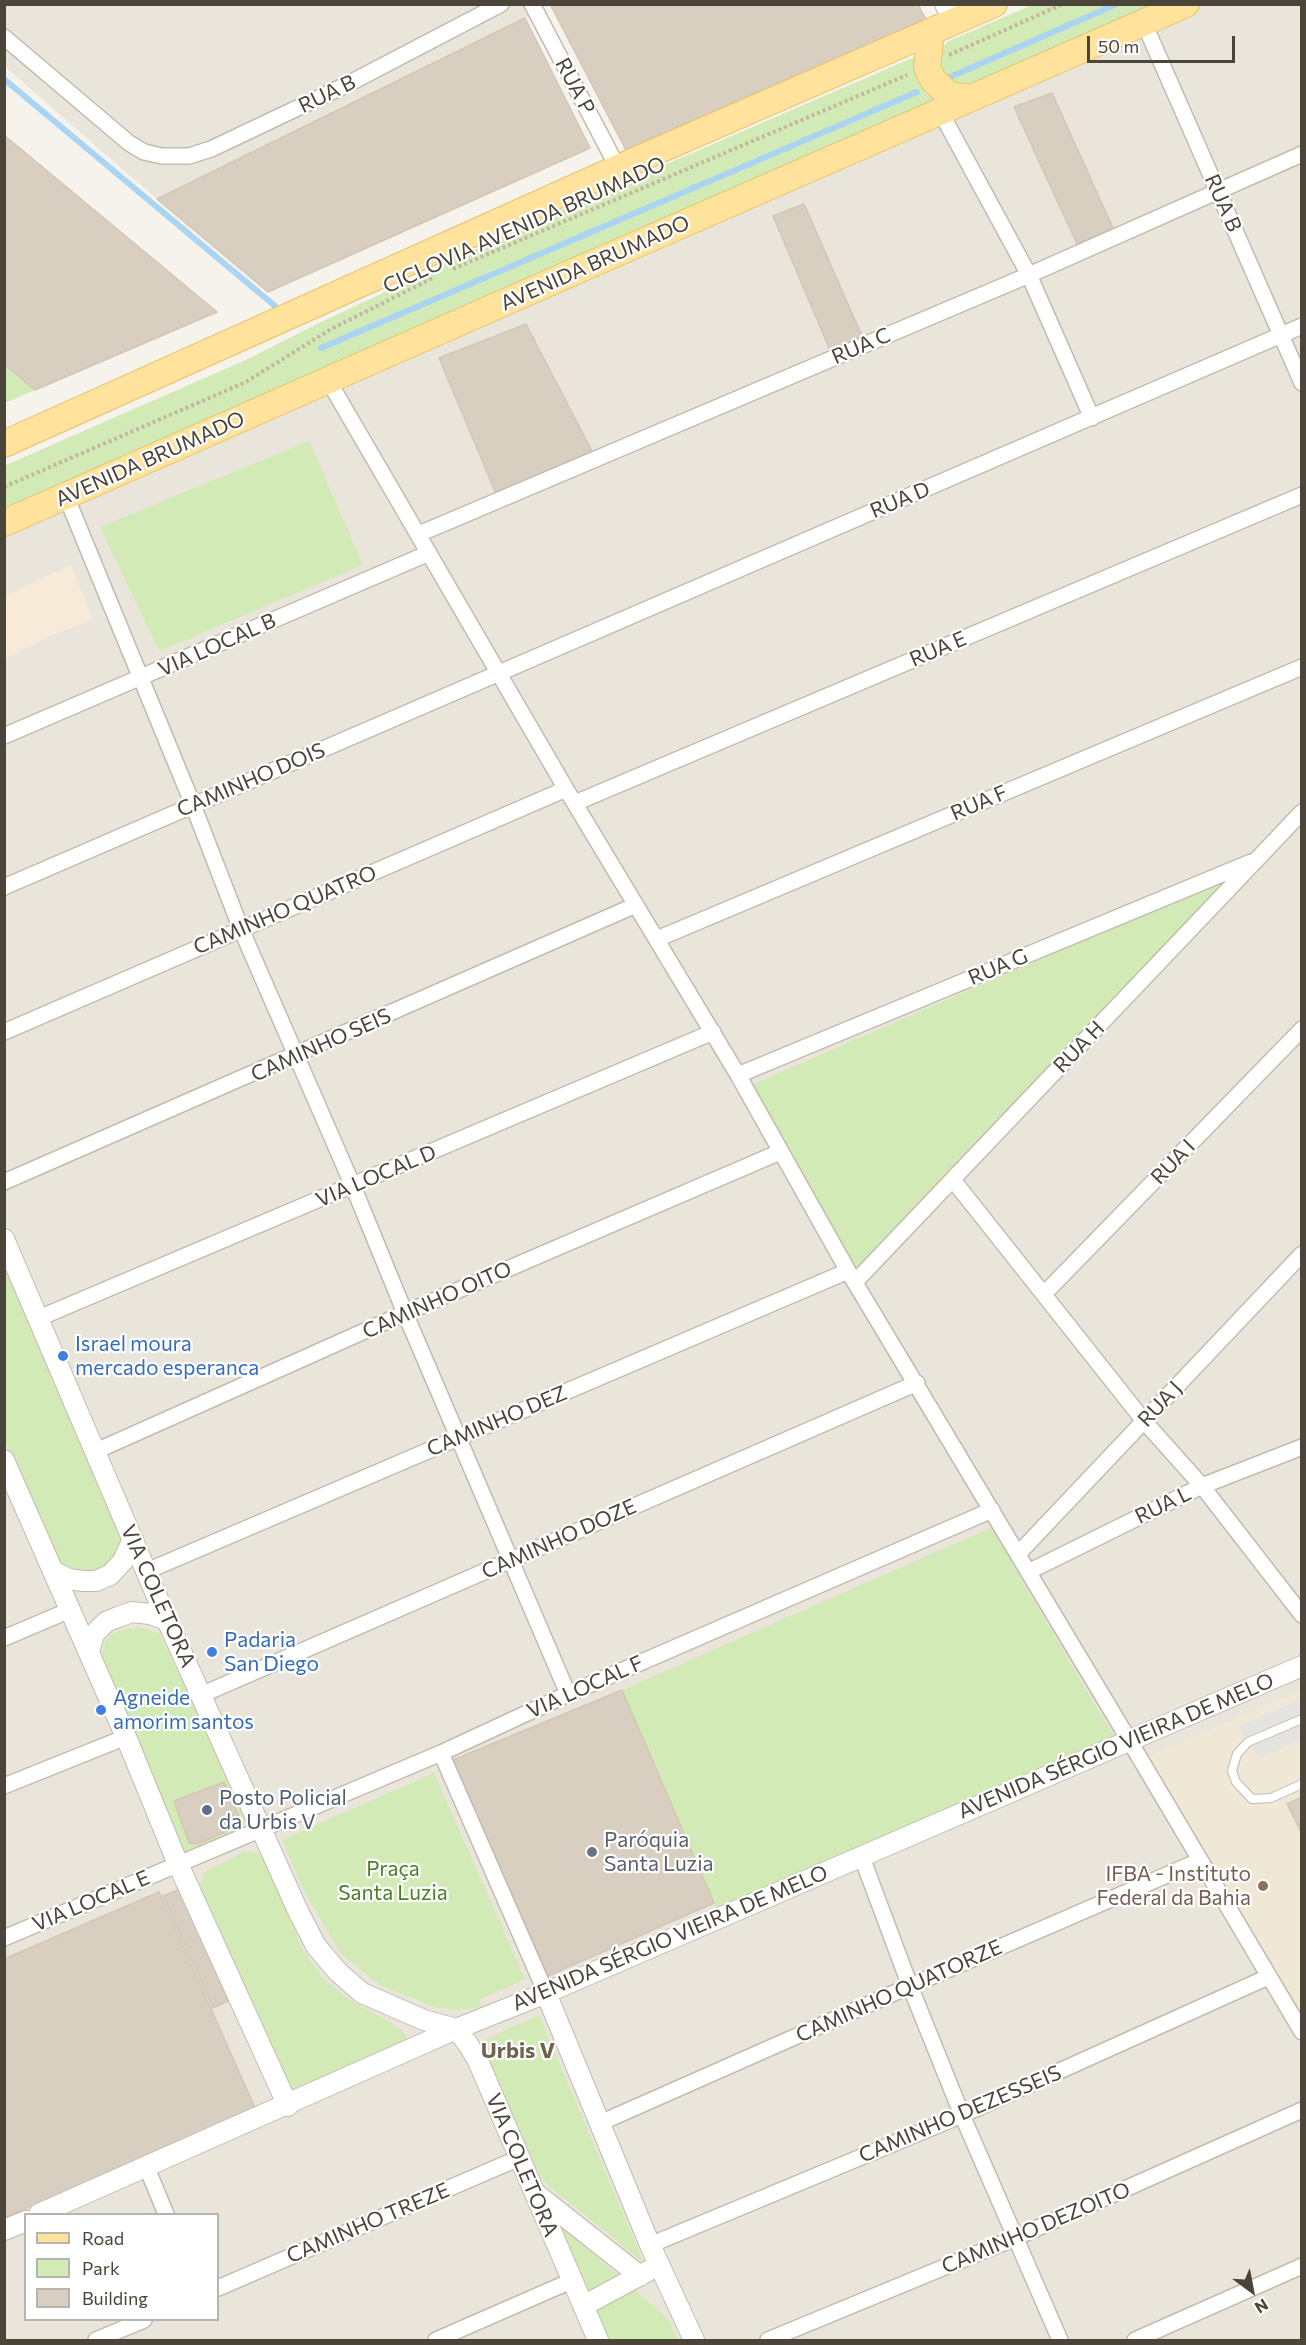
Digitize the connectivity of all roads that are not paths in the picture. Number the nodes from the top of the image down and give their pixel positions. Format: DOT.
graph roads {
  1 [pos="501,4"];
  2 [pos="532,4"];
  3 [pos="994,4"];
  4 [pos="1186,4"];
  5 [pos="949,13"];
  6 [pos="1144,23"];
  7 [pos="931,33"];
  8 [pos="4,37"];
  9 [pos="971,98"];
  10 [pos="940,111"];
  11 [pos="1302,154"];
  12 [pos="618,168"];
  13 [pos="1218,190"];
  14 [pos="1029,275"];
  15 [pos="1302,326"];
  16 [pos="1281,336"];
  17 [pos="328,380"];
  18 [pos="1302,383"];
  19 [pos="1092,418"];
  20 [pos="4,444"];
  21 [pos="1302,495"];
  22 [pos="66,496"];
  23 [pos="4,523"];
  24 [pos="418,534"];
  25 [pos="429,553"];
  26 [pos="1302,667"];
  27 [pos="498,673"];
  28 [pos="140,679"];
  29 [pos="4,736"];
  30 [pos="566,789"];
  31 [pos="575,803"];
  32 [pos="193,805"];
  33 [pos="1302,812"];
  34 [pos="1258,860"];
  35 [pos="4,887"];
  36 [pos="636,905"];
  37 [pos="241,929"];
  38 [pos="657,939"];
  39 [pos="1302,1029"];
  40 [pos="4,1032"];
  41 [pos="713,1032"];
  42 [pos="297,1056"];
  43 [pos="738,1075"];
  44 [pos="780,1152"];
  45 [pos="953,1180"];
  46 [pos="4,1182"];
  47 [pos="353,1186"];
  48 [pos="4,1239"];
  49 [pos="1302,1254"];
  50 [pos="852,1277"];
  51 [pos="1044,1294"];
  52 [pos="405,1313"];
  53 [pos="39,1318"];
  54 [pos="917,1383"];
  55 [pos="1144,1420"];
  56 [pos="459,1437"];
  57 [pos="1302,1447"];
  58 [pos="96,1451"];
  59 [pos="4,1460"];
  60 [pos="1202,1486"];
  61 [pos="10,1487"];
  62 [pos="992,1510"];
  63 [pos="133,1539"];
  64 [pos="1018,1554"];
  65 [pos="511,1559"];
  66 [pos="147,1571"];
  67 [pos="55,1572"];
  68 [pos="1028,1572"];
  69 [pos="70,1610"];
  70 [pos="1302,1615"];
  71 [pos="167,1620"];
  72 [pos="4,1638"];
  73 [pos="89,1652"];
  74 [pos="1302,1666"];
  75 [pos="568,1694"];
  76 [pos="201,1695"];
  77 [pos="1302,1719"];
  78 [pos="126,1737"];
  79 [pos="1130,1740"];
  80 [pos="441,1753"];
  81 [pos="1302,1784"];
  82 [pos="4,1786"];
  83 [pos="262,1830"];
  84 [pos="861,1856"];
  85 [pos="1199,1861"];
  86 [pos="178,1864"];
  87 [pos="4,1938"];
  88 [pos="1268,1977"];
  89 [pos="910,1986"];
  90 [pos="546,1993"];
  91 [pos="456,2029"];
  92 [pos="1302,2032"];
  93 [pos="288,2106"];
  94 [pos="1302,2110"];
  95 [pos="962,2115"];
  96 [pos="600,2123"];
  97 [pos="519,2157"];
  98 [pos="147,2168"];
  99 [pos="533,2191"];
  100 [pos="41,2213"];
  101 [pos="166,2213"];
  102 [pos="24,2222"];
  103 [pos="4,2230"];
  104 [pos="1015,2238"];
  105 [pos="650,2246"];
  106 [pos="659,2266"];
  107 [pos="1302,2266"];
  108 [pos="640,2276"];
  109 [pos="572,2281"];
  110 [pos="219,2288"];
  111 [pos="583,2306"];
  112 [pos="139,2321"];
  113 [pos="96,2340"];
  114 [pos="436,2340"];
  115 [pos="598,2340"];
  116 [pos="694,2340"];
  117 [pos="768,2340"];
  118 [pos="1060,2340"];
  119 [pos="1135,2340"];
  1 -- 8 [label="street, RUA B"];
  2 -- 12 [label="street, RUA P"];
  3 -- 5 [label="main road"];
  4 -- 6 [label="main road, AVENIDA BRUMADO"];
  5 -- 7 [label="main road"];
  6 -- 9 [label="main road, AVENIDA BRUMADO"];
  6 -- 13 [label="street, RUA B"];
  7 -- 9 [label="main road"];
  7 -- 12 [label="main road"];
  9 -- 10 [label="main road, AVENIDA BRUMADO"];
  10 -- 14 [label="street"];
  10 -- 17 [label="main road, AVENIDA BRUMADO"];
  11 -- 13 [label="street, RUA C"];
  12 -- 20 [label="main road"];
  13 -- 14 [label="street, RUA C"];
  13 -- 16 [label="street, RUA B"];
  14 -- 19 [label="street"];
  14 -- 24 [label="street, RUA C"];
  15 -- 16 [label="street, RUA D"];
  16 -- 18 [label="street, RUA B"];
  16 -- 19 [label="street, RUA D"];
  17 -- 22 [label="main road, AVENIDA BRUMADO"];
  17 -- 24 [label="street"];
  19 -- 27 [label="street, RUA D"];
  21 -- 31 [label="street, RUA E"];
  22 -- 23 [label="main road, AVENIDA BRUMADO"];
  22 -- 28 [label="street"];
  24 -- 25 [label="street"];
  25 -- 27 [label="street"];
  25 -- 28 [label="street, VIA LOCAL B"];
  26 -- 38 [label="street, RUA F"];
  27 -- 30 [label="street"];
  27 -- 32 [label="street, CAMINHO DOIS"];
  28 -- 29 [label="street, VIA LOCAL B"];
  28 -- 32 [label="street"];
  30 -- 31 [label="street"];
  30 -- 37 [label="street, CAMINHO QUATRO"];
  31 -- 36 [label="street"];
  32 -- 35 [label="street, CAMINHO DOIS"];
  32 -- 37 [label="street"];
  33 -- 34 [label="street, RUA H"];
  34 -- 43 [label="street, RUA G"];
  34 -- 45 [label="street, RUA H"];
  36 -- 38 [label="street"];
  36 -- 42 [label="street, CAMINHO SEIS"];
  37 -- 40 [label="street, CAMINHO QUATRO"];
  37 -- 42 [label="street"];
  38 -- 41 [label="street"];
  39 -- 51 [label="street, RUA I"];
  41 -- 43 [label="street"];
  41 -- 47 [label="street, VIA LOCAL D"];
  42 -- 46 [label="street, CAMINHO SEIS"];
  42 -- 47 [label="street"];
  43 -- 44 [label="street"];
  44 -- 50 [label="street"];
  44 -- 52 [label="street, CAMINHO OITO"];
  45 -- 50 [label="street, RUA H"];
  45 -- 51 [label="street"];
  47 -- 52 [label="street"];
  47 -- 53 [label="street, VIA LOCAL D"];
  48 -- 53 [label="street, VIA COLETORA"];
  49 -- 55 [label="street, RUA J"];
  50 -- 54 [label="street"];
  50 -- 56 [label="street, CAMINHO DEZ"];
  51 -- 55 [label="street"];
  52 -- 56 [label="street"];
  52 -- 58 [label="street, CAMINHO OITO"];
  53 -- 58 [label="street, VIA COLETORA"];
  54 -- 62 [label="street"];
  54 -- 65 [label="street, CAMINHO DOZE"];
  55 -- 60 [label="street"];
  55 -- 64 [label="street, RUA J"];
  56 -- 65 [label="street"];
  56 -- 66 [label="street, CAMINHO DEZ"];
  57 -- 60 [label="street, RUA L"];
  58 -- 63 [label="street, VIA COLETORA"];
  59 -- 61 [label="street"];
  60 -- 68 [label="street, RUA L"];
  60 -- 70 [label="street"];
  61 -- 67 [label="street"];
  62 -- 64 [label="street"];
  62 -- 75 [label="street, VIA LOCAL F"];
  63 -- 66 [label="street, VIA COLETORA"];
  63 -- 67 [label="street"];
  64 -- 68 [label="street"];
  65 -- 75 [label="street"];
  65 -- 76 [label="street, CAMINHO DOZE"];
  66 -- 71 [label="street, VIA COLETORA"];
  67 -- 69 [label="street"];
  68 -- 79 [label="street"];
  69 -- 72 [label="street"];
  69 -- 73 [label="street"];
  71 -- 73 [label="street"];
  71 -- 76 [label="street, VIA COLETORA"];
  73 -- 78 [label="street"];
  74 -- 79 [label="street, AVENIDA SÉRGIO VIEIRA DE MELO"];
  75 -- 80 [label="street, VIA LOCAL F"];
  76 -- 83 [label="street, VIA COLETORA"];
  77 -- 81 [label="lane"];
  78 -- 82 [label="street"];
  78 -- 86 [label="street"];
  79 -- 84 [label="street, AVENIDA SÉRGIO VIEIRA DE MELO"];
  79 -- 85 [label="street"];
  80 -- 83 [label="street, VIA LOCAL F"];
  80 -- 90 [label="street"];
  83 -- 86 [label="street, VIA LOCAL F"];
  83 -- 91 [label="street, VIA COLETORA"];
  84 -- 89 [label="street"];
  84 -- 90 [label="street, AVENIDA SÉRGIO VIEIRA DE MELO"];
  85 -- 88 [label="street"];
  85 -- 89 [label="street, CAMINHO QUATORZE"];
  86 -- 87 [label="street, VIA LOCAL E"];
  86 -- 93 [label="street"];
  88 -- 92 [label="street"];
  88 -- 95 [label="street, CAMINHO DEZESSEIS"];
  89 -- 95 [label="street"];
  89 -- 96 [label="street, CAMINHO QUATORZE"];
  90 -- 91 [label="street, AVENIDA SÉRGIO VIEIRA DE MELO"];
  90 -- 96 [label="street"];
  91 -- 93 [label="street, AVENIDA SÉRGIO VIEIRA DE MELO"];
  91 -- 97 [label="street, VIA COLETORA"];
  93 -- 98 [label="street, AVENIDA SÉRGIO VIEIRA DE MELO"];
  94 -- 104 [label="street, CAMINHO DEZOITO"];
  95 -- 104 [label="street"];
  95 -- 105 [label="street, CAMINHO DEZESSEIS"];
  96 -- 105 [label="street"];
  97 -- 99 [label="street, VIA COLETORA"];
  97 -- 110 [label="street, CAMINHO TREZE"];
  98 -- 100 [label="street, AVENIDA SÉRGIO VIEIRA DE MELO"];
  98 -- 101 [label="street"];
  99 -- 108 [label="street"];
  99 -- 109 [label="street, VIA COLETORA"];
  102 -- 103 [label="street"];
  104 -- 117 [label="street, CAMINHO DEZOITO"];
  104 -- 118 [label="street"];
  105 -- 106 [label="street"];
  106 -- 108 [label="street"];
  106 -- 116 [label="street"];
  107 -- 119 [label="street"];
  108 -- 111 [label="street"];
  109 -- 111 [label="street, VIA COLETORA"];
  109 -- 114 [label="street"];
  111 -- 115 [label="street, VIA COLETORA"];
  112 -- 113 [label="street"];
}
